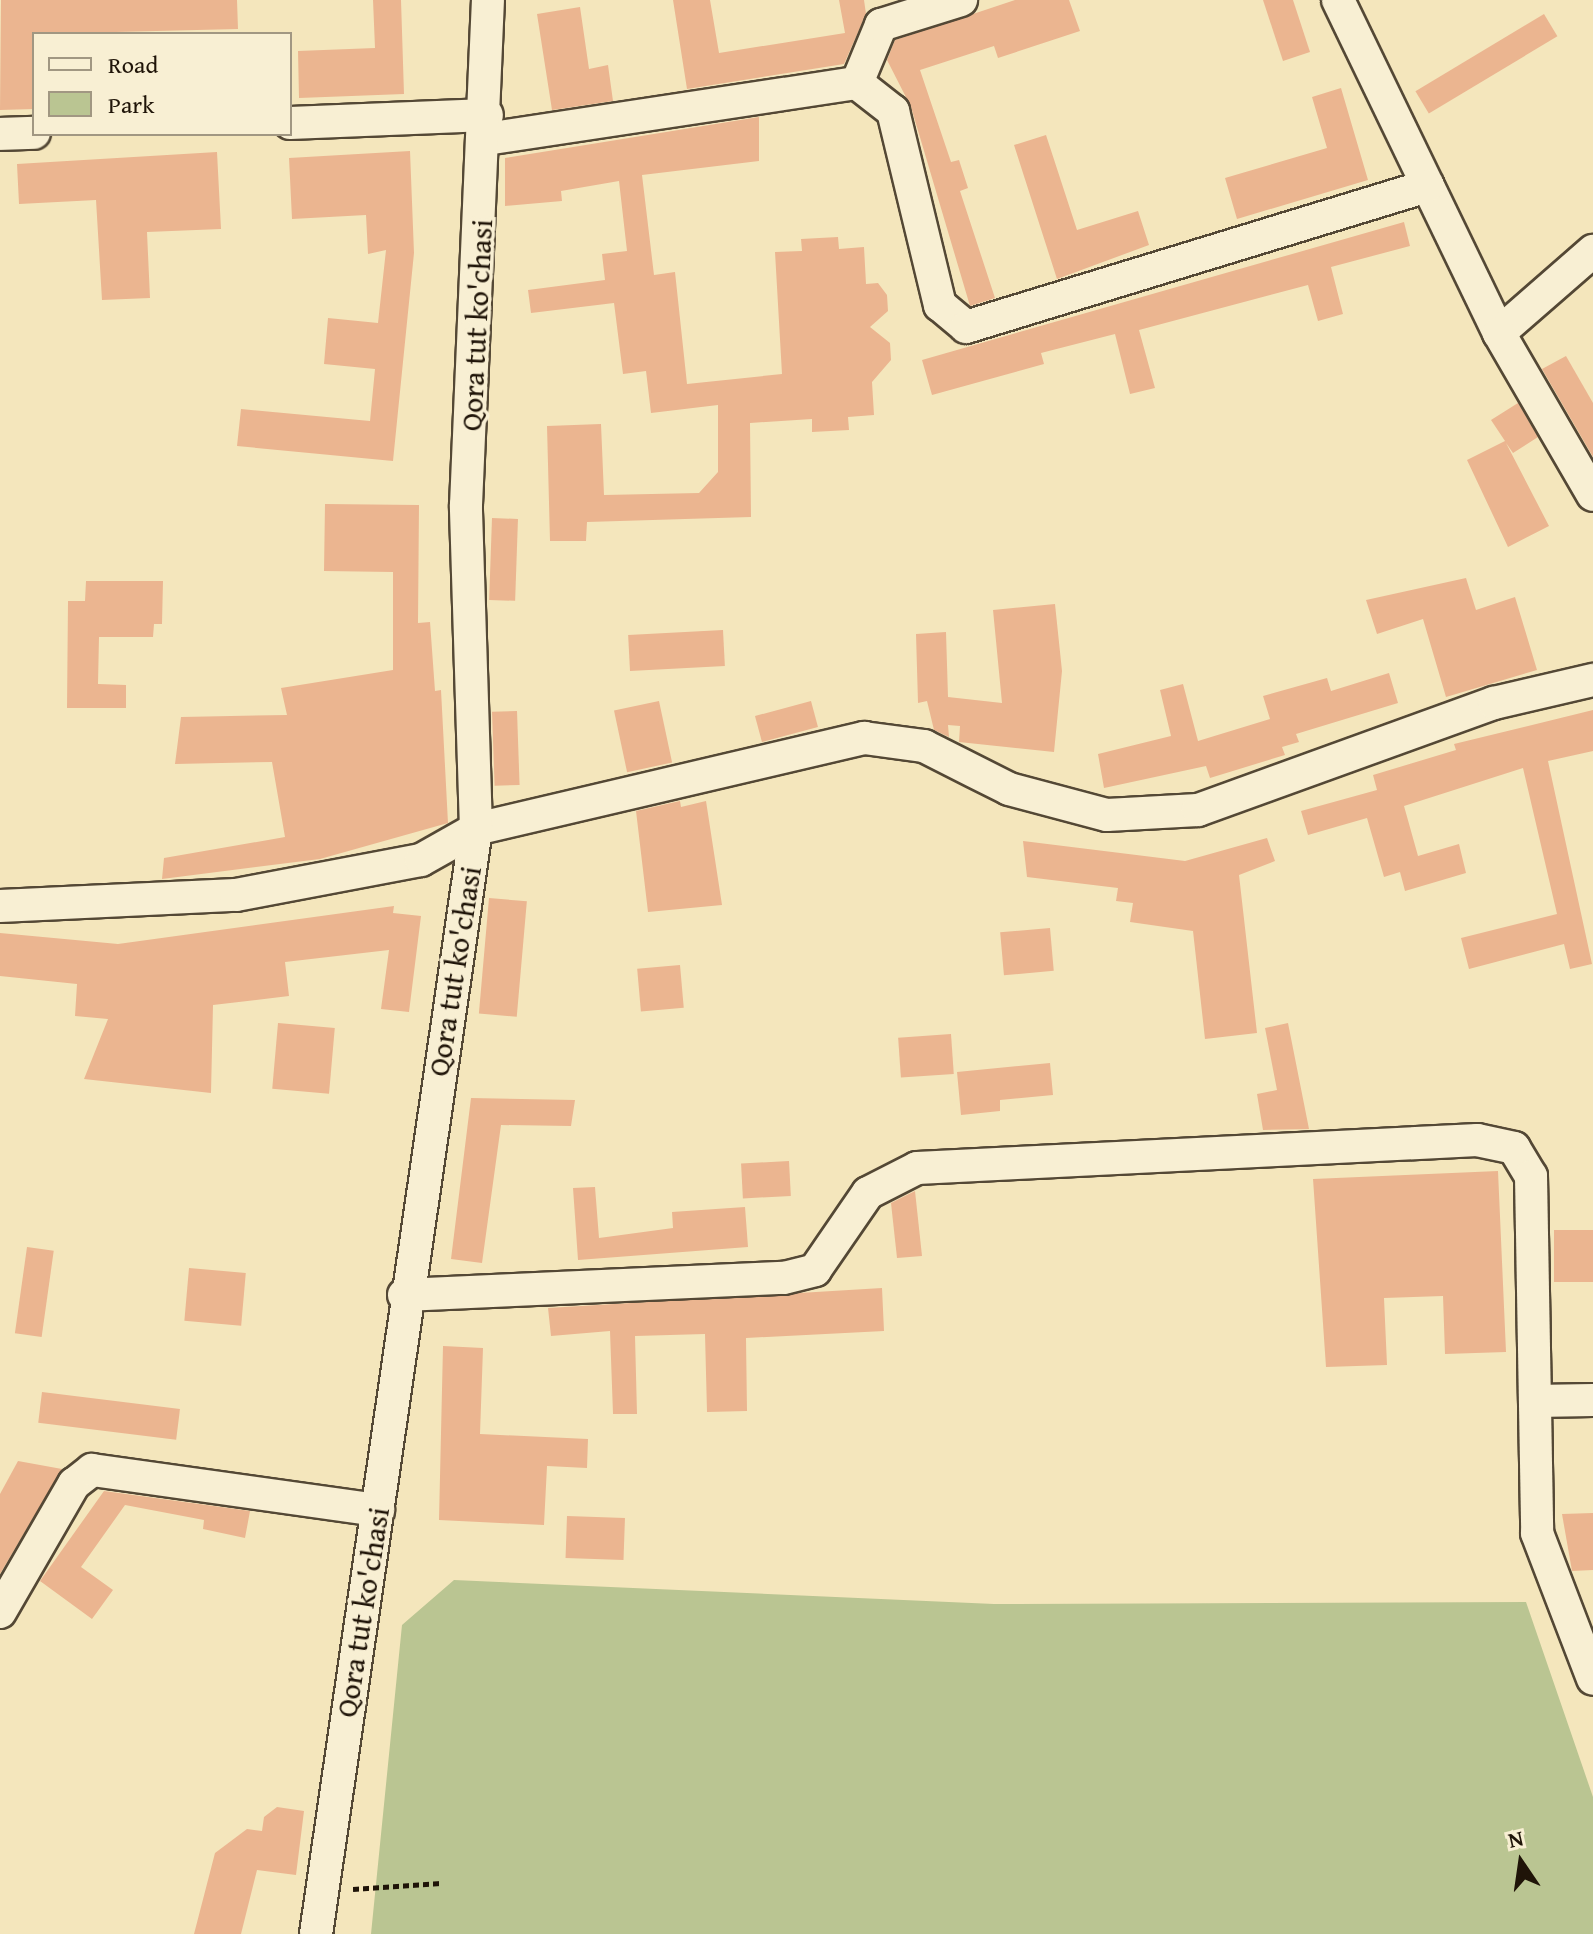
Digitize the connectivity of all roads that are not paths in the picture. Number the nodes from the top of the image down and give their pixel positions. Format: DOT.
graph roads {
  1 [pos="488,0"];
  2 [pos="961,0"];
  3 [pos="1338,0"];
  4 [pos="857,83"];
  5 [pos="292,123"];
  6 [pos="487,127"];
  7 [pos="32,133"];
  8 [pos="0,134"];
  9 [pos="1428,186"];
  10 [pos="1593,251"];
  11 [pos="1499,333"];
  12 [pos="1593,495"];
  13 [pos="1593,680"];
  14 [pos="476,829"];
  15 [pos="0,906"];
  16 [pos="404,1295"];
  17 [pos="1593,1400"];
  18 [pos="1535,1401"];
  19 [pos="378,1510"];
  20 [pos="0,1612"];
  21 [pos="1593,1679"];
  22 [pos="316,1934"];
  1 -- 6 [label="street, Qora tut ko'chasi"];
  2 -- 4 [label="street"];
  3 -- 9 [label="street"];
  4 -- 6 [label="street"];
  4 -- 9 [label="street"];
  5 -- 6 [label="street"];
  6 -- 14 [label="street, Qora tut ko'chasi"];
  7 -- 8 [label="street"];
  9 -- 11 [label="street"];
  10 -- 11 [label="street"];
  11 -- 12 [label="street"];
  13 -- 14 [label="street"];
  14 -- 15 [label="street"];
  14 -- 16 [label="street, Qora tut ko'chasi"];
  16 -- 18 [label="street"];
  16 -- 19 [label="street, Qora tut ko'chasi"];
  17 -- 18 [label="street"];
  18 -- 21 [label="street"];
  19 -- 20 [label="street"];
  19 -- 22 [label="street, Qora tut ko'chasi"];
}
